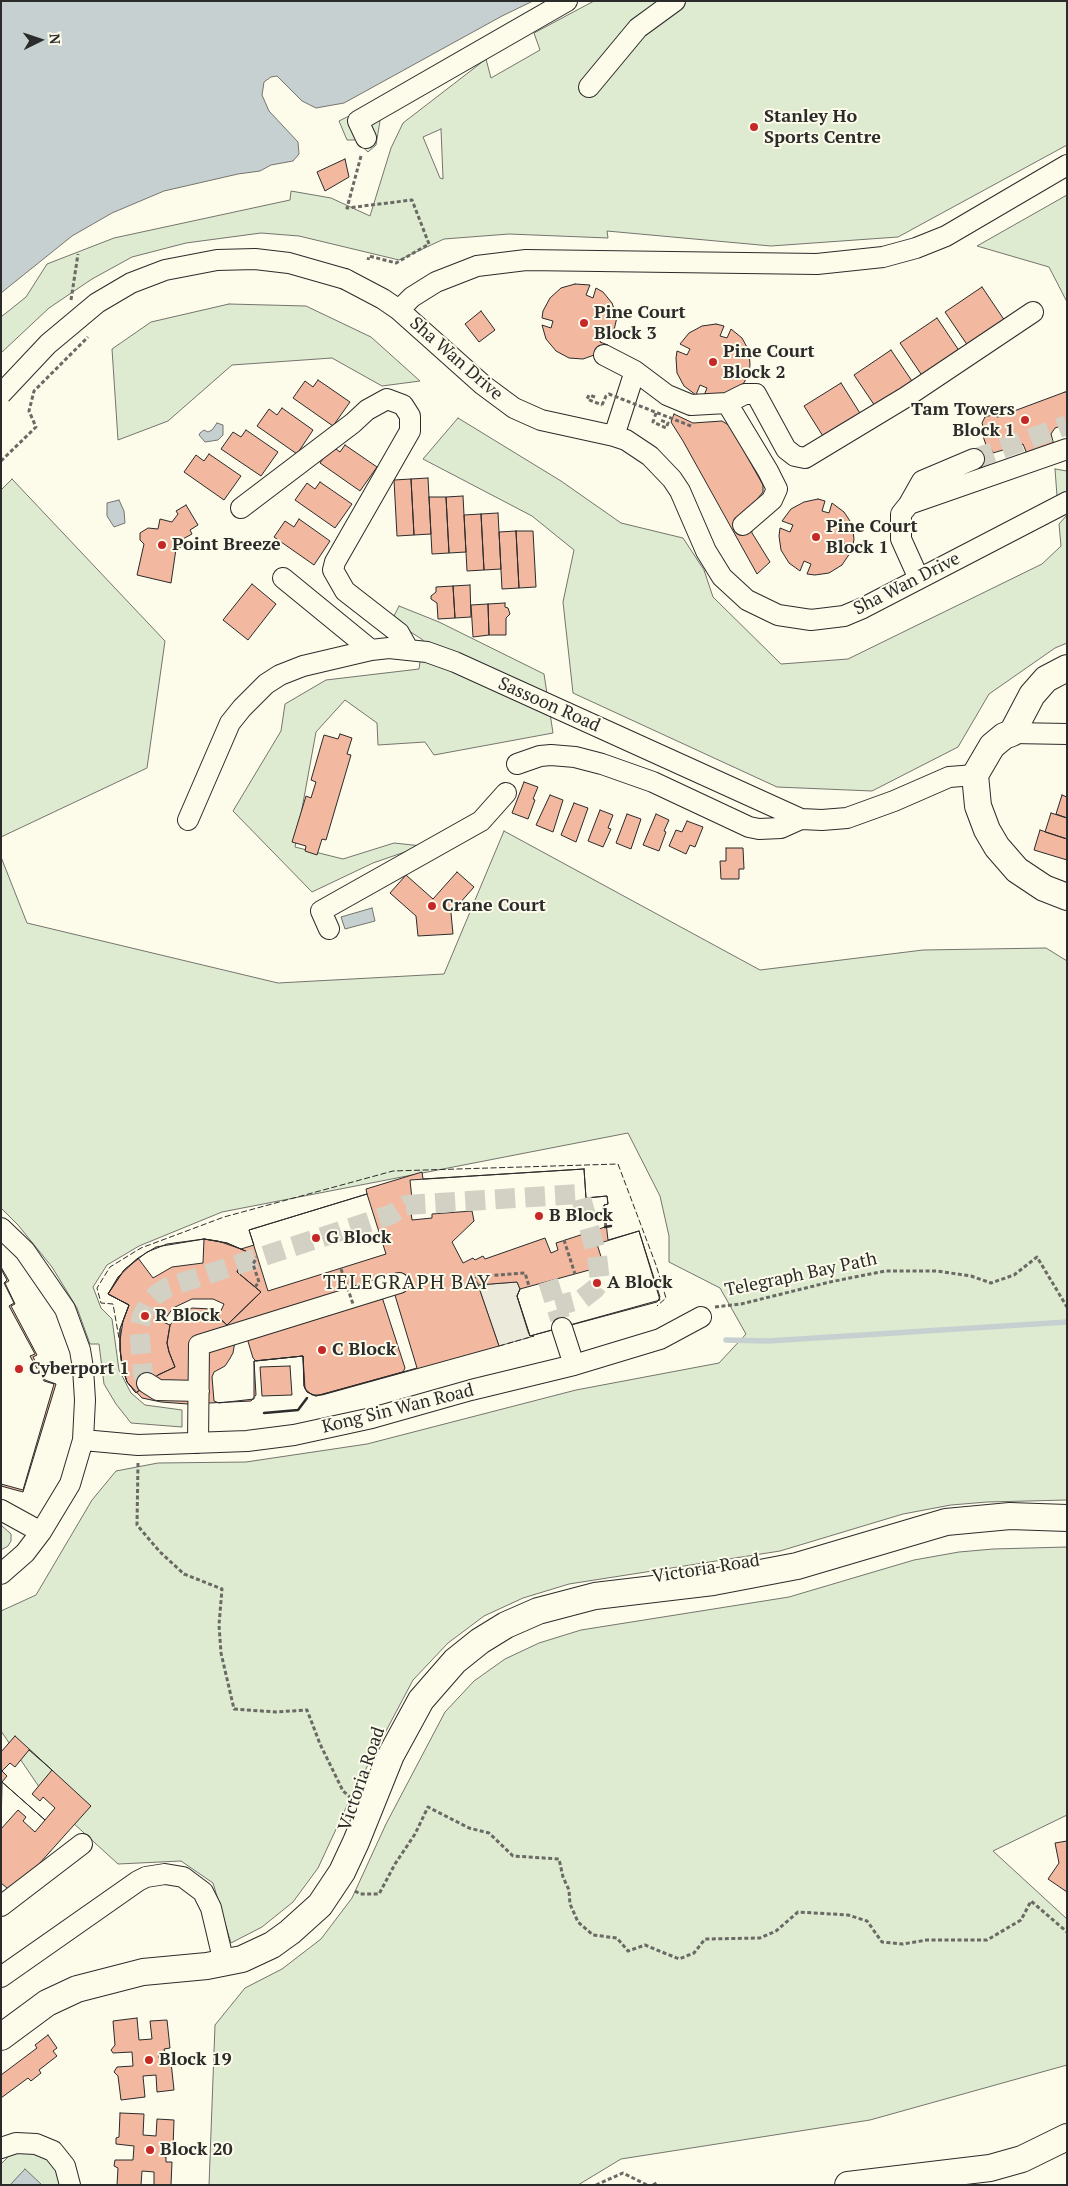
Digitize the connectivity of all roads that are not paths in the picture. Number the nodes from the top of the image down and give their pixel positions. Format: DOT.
graph roads {
  1 [pos="567,1"];
  2 [pos="675,1"];
  3 [pos="589,86"];
  4 [pos="366,138"];
  5 [pos="1067,165"];
  6 [pos="399,310"];
  7 [pos="1033,312"];
  8 [pos="604,355"];
  9 [pos="635,371"];
  10 [pos="1,394"];
  11 [pos="727,403"];
  12 [pos="614,436"];
  13 [pos="1067,449"];
  14 [pos="974,459"];
  15 [pos="1067,502"];
  16 [pos="909,504"];
  17 [pos="241,508"];
  18 [pos="744,525"];
  19 [pos="283,578"];
  20 [pos="919,579"];
  21 [pos="408,649"];
  22 [pos="371,650"];
  23 [pos="1067,668"];
  24 [pos="1012,733"];
  25 [pos="1067,734"];
  26 [pos="517,764"];
  27 [pos="975,775"];
  28 [pos="506,793"];
  29 [pos="801,819"];
  30 [pos="188,820"];
  31 [pos="1067,897"];
  32 [pos="329,929"];
  33 [pos="1,1228"];
  34 [pos="399,1283"];
  35 [pos="708,1312"];
  36 [pos="562,1328"];
  37 [pos="574,1365"];
  38 [pos="148,1383"];
  39 [pos="199,1397"];
  40 [pos="198,1434"];
  41 [pos="83,1440"];
  42 [pos="1,1510"];
  43 [pos="1067,1518"];
  44 [pos="41,1532"];
  45 [pos="1,1574"];
  46 [pos="82,1844"];
  47 [pos="1,1906"];
  48 [pos="224,1963"];
  49 [pos="1,1977"];
  50 [pos="1,2037"];
  51 [pos="1067,2138"];
  52 [pos="1,2148"];
  53 [pos="70,2185"];
  54 [pos="848,2185"];
  1 -- 4 [label="street"];
  2 -- 3 [label="street"];
  5 -- 6 [label="street, Sha Wan Drive"];
  6 -- 10 [label="street, bridge"];
  6 -- 12 [label="street, Sha Wan Drive"];
  7 -- 11 [label="street"];
  8 -- 9 [label="street"];
  9 -- 11 [label="street"];
  9 -- 12 [label="street"];
  11 -- 18 [label="street"];
  12 -- 20 [label="street, Sha Wan Drive"];
  13 -- 16 [label="street"];
  14 -- 16 [label="street"];
  15 -- 20 [label="street, Sha Wan Drive"];
  16 -- 20 [label="street"];
  17 -- 21 [label="street"];
  19 -- 22 [label="street"];
  21 -- 22 [label="street, Sassoon Road"];
  21 -- 29 [label="street, Sassoon Road"];
  22 -- 30 [label="street, Sassoon Road"];
  23 -- 24 [label="main road"];
  24 -- 25 [label="street"];
  24 -- 27 [label="main road"];
  26 -- 29 [label="street"];
  27 -- 29 [label="street, Sassoon Road"];
  27 -- 31 [label="main road"];
  28 -- 32 [label="street"];
  33 -- 41 [label="street"];
  34 -- 39 [label="street"];
  35 -- 37 [label="street, Kong Sin Wan Road"];
  36 -- 37 [label="street"];
  37 -- 40 [label="street, Kong Sin Wan Road"];
  38 -- 39 [label="street"];
  39 -- 40 [label="street"];
  40 -- 41 [label="street, Kong Sin Wan Road"];
  41 -- 44 [label="street"];
  42 -- 44 [label="street"];
  43 -- 48 [label="main road, Victoria Road"];
  44 -- 45 [label="street"];
  46 -- 47 [label="street"];
  48 -- 49 [label="street"];
  48 -- 50 [label="main road, Victoria Road"];
  51 -- 54 [label="main road"];
  52 -- 53 [label="street"];
}
